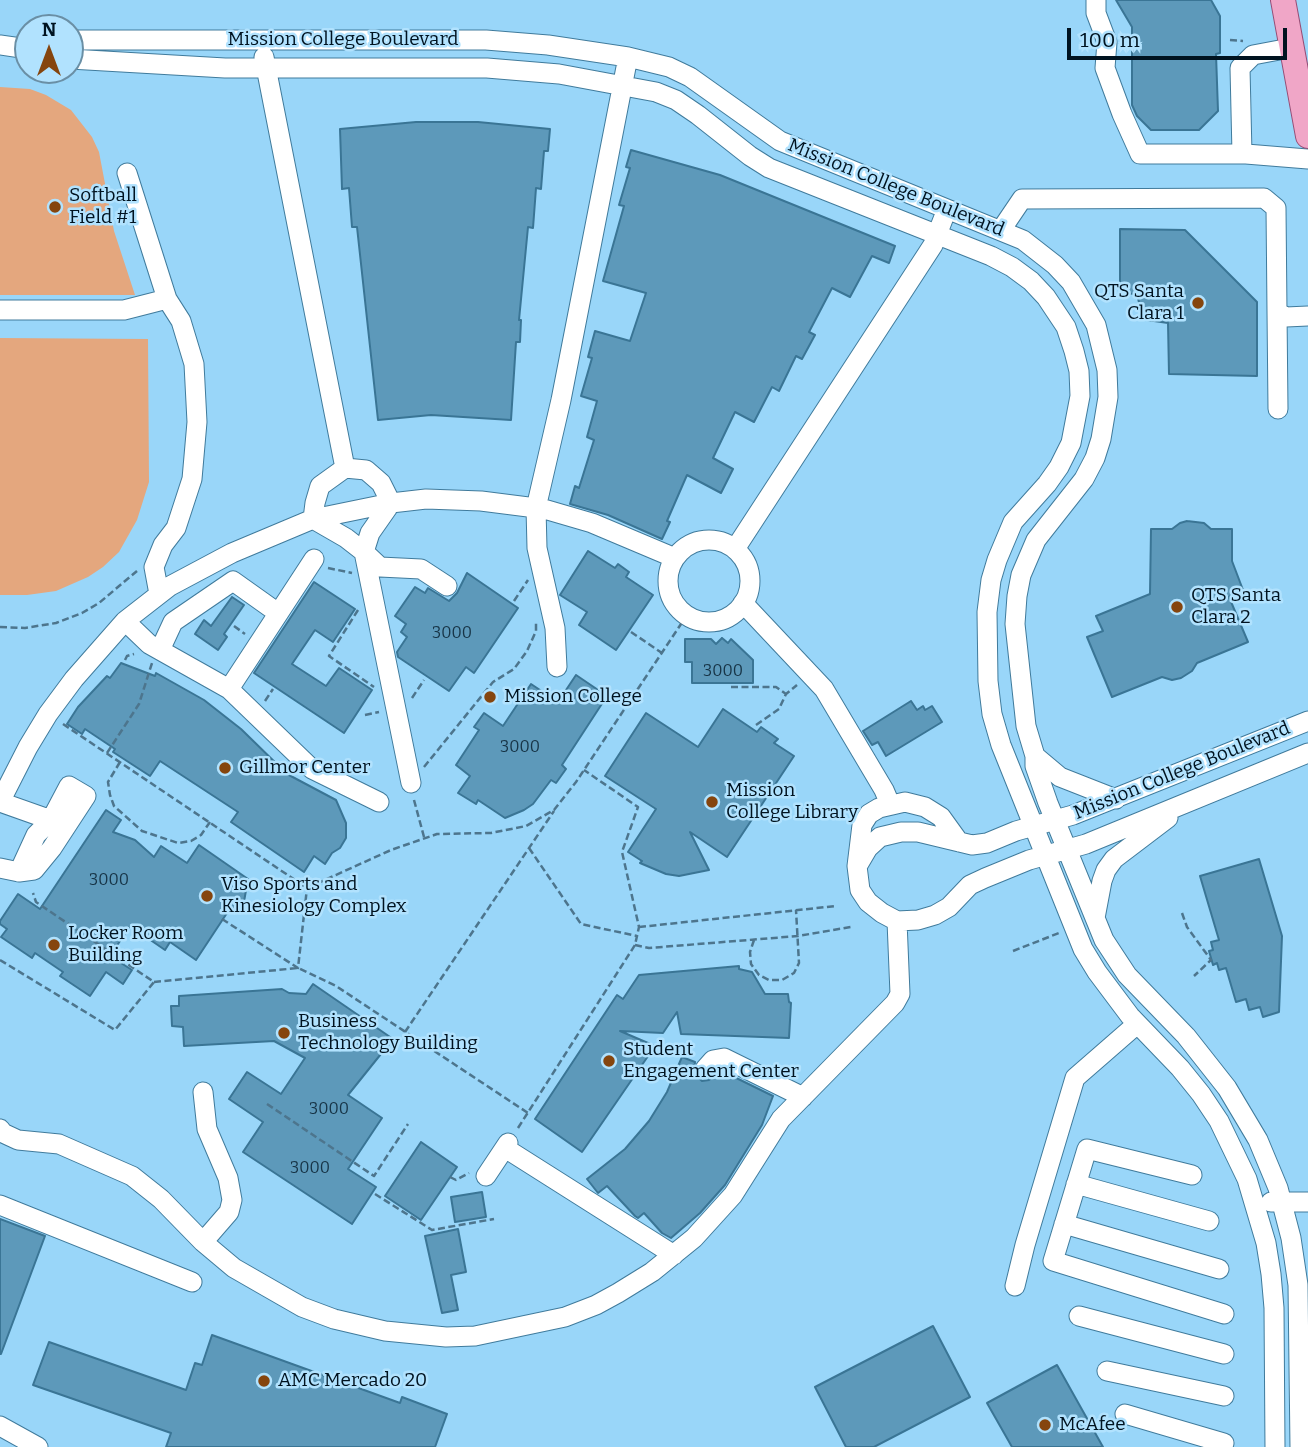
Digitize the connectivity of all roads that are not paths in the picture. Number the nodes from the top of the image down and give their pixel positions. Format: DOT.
graph roads {
  1 [pos="1096,0"];
  2 [pos="1283,0"];
  3 [pos="84,40"];
  4 [pos="261,40"];
  5 [pos="1290,48"];
  6 [pos="628,57"];
  7 [pos="84,59"];
  8 [pos="265,68"];
  9 [pos="622,85"];
  10 [pos="1308,136"];
  11 [pos="1242,154"];
  12 [pos="1308,159"];
  13 [pos="127,173"];
  14 [pos="947,209"];
  15 [pos="1001,230"];
  16 [pos="938,234"];
  17 [pos="167,299"];
  18 [pos="0,310"];
  19 [pos="1277,312"];
  20 [pos="1308,316"];
  21 [pos="1278,409"];
  22 [pos="345,468"];
  23 [pos="391,503"];
  24 [pos="536,508"];
  25 [pos="313,520"];
  26 [pos="735,549"];
  27 [pos="364,552"];
  28 [pos="675,558"];
  29 [pos="314,559"];
  30 [pos="447,586"];
  31 [pos="165,590"];
  32 [pos="743,603"];
  33 [pos="188,612"];
  34 [pos="278,613"];
  35 [pos="125,621"];
  36 [pos="155,647"];
  37 [pos="557,667"];
  38 [pos="229,689"];
  39 [pos="1308,721"];
  40 [pos="1308,752"];
  41 [pos="1035,756"];
  42 [pos="411,783"];
  43 [pos="1116,799"];
  44 [pos="0,802"];
  45 [pos="379,802"];
  46 [pos="890,804"];
  47 [pos="1183,805"];
  48 [pos="51,820"];
  49 [pos="1055,820"];
  50 [pos="1033,826"];
  51 [pos="959,842"];
  52 [pos="1067,850"];
  53 [pos="1046,856"];
  54 [pos="858,866"];
  55 [pos="9,870"];
  56 [pos="1094,919"];
  57 [pos="897,921"];
  58 [pos="1137,1024"];
  59 [pos="705,1069"];
  60 [pos="203,1092"];
  61 [pos="803,1097"];
  62 [pos="0,1129"];
  63 [pos="480,1171"];
  64 [pos="1192,1175"];
  65 [pos="1076,1184"];
  66 [pos="1283,1202"];
  67 [pos="1308,1202"];
  68 [pos="1255,1203"];
  69 [pos="0,1205"];
  70 [pos="1209,1221"];
  71 [pos="1064,1224"];
  72 [pos="203,1242"];
  73 [pos="674,1255"];
  74 [pos="1219,1269"];
  75 [pos="192,1282"];
  76 [pos="1016,1286"];
  77 [pos="1224,1314"];
  78 [pos="1079,1316"];
  79 [pos="1275,1353"];
  80 [pos="1304,1353"];
  81 [pos="1224,1354"];
  82 [pos="1107,1371"];
  83 [pos="1275,1391"];
  84 [pos="1304,1391"];
  85 [pos="1224,1396"];
  86 [pos="1125,1414"];
  87 [pos="0,1426"];
  88 [pos="1224,1443"];
  89 [pos="38,1447"];
  90 [pos="1275,1447"];
  91 [pos="1300,1447"];
  1 -- 11 [label="street"];
  2 -- 5 [label="main road"];
  3 -- 4 [label="street, Mission College Boulevard"];
  4 -- 6 [label="street, Mission College Boulevard"];
  4 -- 8 [label="street"];
  5 -- 10 [label="main road"];
  5 -- 11 [label="street"];
  6 -- 9 [label="street"];
  6 -- 14 [label="street, Mission College Boulevard"];
  7 -- 8 [label="street, Mission College Boulevard"];
  8 -- 9 [label="street, Mission College Boulevard"];
  8 -- 22 [label="street"];
  9 -- 16 [label="street, Mission College Boulevard"];
  9 -- 24 [label="street"];
  11 -- 12 [label="street"];
  13 -- 17 [label="street"];
  14 -- 15 [label="street, Mission College Boulevard"];
  14 -- 16 [label="street"];
  15 -- 19 [label="street"];
  15 -- 41 [label="street, Mission College Boulevard"];
  16 -- 26 [label="street"];
  16 -- 50 [label="street, Mission College Boulevard"];
  17 -- 18 [label="street"];
  17 -- 31 [label="street"];
  19 -- 20 [label="street"];
  19 -- 21 [label="street"];
  22 -- 23 [label="street"];
  22 -- 25 [label="street"];
  23 -- 24 [label="street"];
  23 -- 25 [label="street"];
  23 -- 27 [label="street"];
  24 -- 28 [label="street"];
  24 -- 37 [label="street"];
  25 -- 27 [label="street"];
  25 -- 31 [label="street"];
  26 -- 28 [label="street"];
  26 -- 32 [label="street"];
  27 -- 30 [label="street"];
  27 -- 42 [label="street"];
  28 -- 32 [label="street"];
  29 -- 34 [label="street"];
  31 -- 33 [label="street"];
  31 -- 35 [label="street"];
  32 -- 46 [label="street"];
  33 -- 34 [label="street"];
  33 -- 36 [label="street"];
  34 -- 38 [label="street"];
  35 -- 36 [label="street"];
  35 -- 44 [label="street"];
  36 -- 38 [label="street"];
  38 -- 45 [label="street"];
  39 -- 43 [label="street, Mission College Boulevard"];
  40 -- 47 [label="street, Mission College Boulevard"];
  41 -- 43 [label="street"];
  41 -- 49 [label="street, Mission College Boulevard"];
  43 -- 49 [label="street, Mission College Boulevard"];
  44 -- 48 [label="street"];
  46 -- 51 [label="street"];
  46 -- 54 [label="street"];
  47 -- 52 [label="street, Mission College Boulevard"];
  47 -- 56 [label="street"];
  48 -- 55 [label="street"];
  48 -- 55 [label="street"];
  49 -- 50 [label="street, Mission College Boulevard"];
  49 -- 52 [label="street, Mission College Boulevard"];
  50 -- 51 [label="street"];
  50 -- 53 [label="street, Mission College Boulevard"];
  51 -- 54 [label="street"];
  52 -- 53 [label="street, Mission College Boulevard"];
  52 -- 56 [label="street, Mission College Boulevard"];
  53 -- 57 [label="street"];
  53 -- 58 [label="street, Mission College Boulevard"];
  54 -- 57 [label="street"];
  56 -- 66 [label="street, Mission College Boulevard"];
  57 -- 61 [label="street"];
  58 -- 68 [label="street, Mission College Boulevard"];
  58 -- 76 [label="street"];
  59 -- 61 [label="street"];
  60 -- 72 [label="street"];
  61 -- 73 [label="street"];
  62 -- 72 [label="street"];
  63 -- 73 [label="street"];
  64 -- 65 [label="street"];
  65 -- 70 [label="street"];
  65 -- 71 [label="street"];
  66 -- 67 [label="street"];
  66 -- 68 [label="street"];
  66 -- 80 [label="street, Mission College Boulevard"];
  68 -- 79 [label="street, Mission College Boulevard"];
  69 -- 75 [label="street"];
  71 -- 74 [label="street"];
  71 -- 77 [label="street"];
  72 -- 73 [label="street"];
  78 -- 81 [label="street"];
  79 -- 80 [label="street"];
  79 -- 83 [label="street, Mission College Boulevard"];
  80 -- 84 [label="street, Mission College Boulevard"];
  82 -- 85 [label="street"];
  83 -- 84 [label="street"];
  83 -- 90 [label="street, Mission College Boulevard"];
  84 -- 91 [label="street, Mission College Boulevard"];
  86 -- 88 [label="street"];
  87 -- 89 [label="street"];
}
